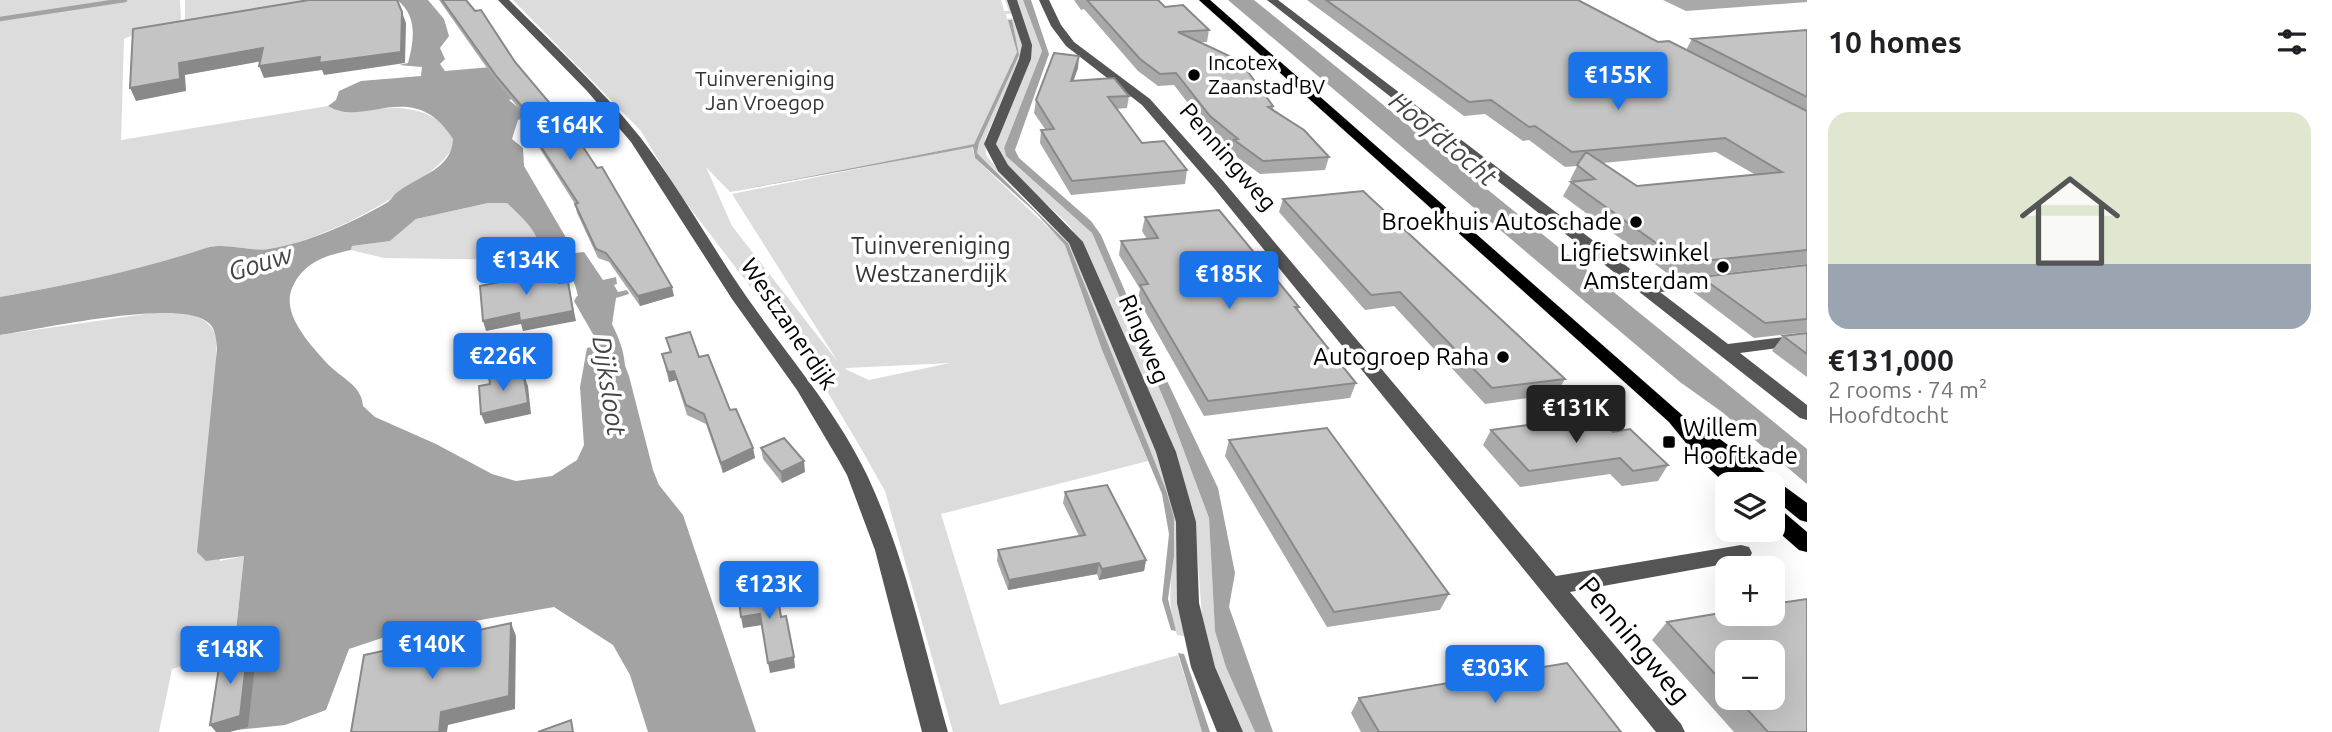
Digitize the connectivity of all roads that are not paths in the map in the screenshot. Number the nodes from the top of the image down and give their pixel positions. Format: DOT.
graph roads {
  1 [pos="503,0"];
  2 [pos="1012,0"];
  3 [pos="1044,0"];
  4 [pos="1204,0"];
  5 [pos="1272,0"];
  6 [pos="1741,279"];
  7 [pos="1648,289"];
  8 [pos="1807,339"];
  9 [pos="1724,350"];
  10 [pos="1807,414"];
  11 [pos="1676,418"];
  12 [pos="1726,472"];
  13 [pos="1754,472"];
  14 [pos="1785,497"];
  15 [pos="1807,514"];
  16 [pos="1785,525"];
  17 [pos="1807,544"];
  18 [pos="1741,553"];
  19 [pos="1552,586"];
  20 [pos="935,732"];
  21 [pos="1230,732"];
  22 [pos="1672,732"];
  1 -- 20 [label="street, Westzanerdijk"];
  2 -- 21 [label="street, Ringweg"];
  3 -- 19 [label="street, Penningweg"];
  4 -- 11 [label="main road"];
  5 -- 7 [label="street"];
  6 -- 7 [label="street"];
  7 -- 9 [label="street"];
  8 -- 9 [label="street"];
  9 -- 10 [label="street"];
  11 -- 12 [label="main road"];
  11 -- 13 [label="main road"];
  14 -- 15 [label="main road"];
  16 -- 17 [label="main road"];
  18 -- 19 [label="street, Penningweg"];
  19 -- 22 [label="street, Penningweg"];
}
